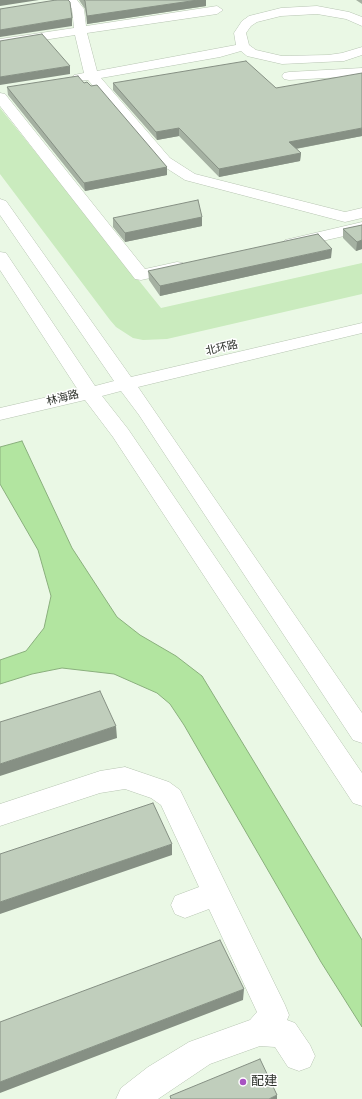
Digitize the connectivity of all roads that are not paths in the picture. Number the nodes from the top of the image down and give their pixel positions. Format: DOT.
graph roads {
  1 [pos="69,0"];
  2 [pos="262,4"];
  3 [pos="217,10"];
  4 [pos="274,13"];
  5 [pos="362,22"];
  6 [pos="81,30"];
  7 [pos="0,43"];
  8 [pos="243,47"];
  9 [pos="362,51"];
  10 [pos="220,52"];
  11 [pos="241,63"];
  12 [pos="360,74"];
  13 [pos="278,75"];
  14 [pos="91,76"];
  15 [pos="68,80"];
  16 [pos="3,93"];
  17 [pos="0,204"];
  18 [pos="362,213"];
  19 [pos="362,227"];
  20 [pos="278,245"];
  21 [pos="0,257"];
  22 [pos="195,263"];
  23 [pos="362,316"];
  24 [pos="362,328"];
  25 [pos="122,379"];
  26 [pos="86,387"];
  27 [pos="0,400"];
  28 [pos="0,414"];
  29 [pos="362,733"];
  30 [pos="362,795"];
  31 [pos="0,815"];
  32 [pos="216,894"];
  33 [pos="185,905"];
  34 [pos="260,1031"];
  35 [pos="299,1056"];
  36 [pos="132,1099"];
  1 -- 6 [label="street"];
  2 -- 4 [label="street"];
  3 -- 6 [label="street"];
  4 -- 5 [label="street"];
  4 -- 8 [label="street"];
  6 -- 7 [label="street"];
  6 -- 14 [label="street"];
  8 -- 9 [label="street"];
  8 -- 10 [label="street"];
  10 -- 11 [label="street"];
  10 -- 14 [label="street"];
  12 -- 13 [label="street"];
  14 -- 15 [label="street"];
  14 -- 18 [label="street"];
  16 -- 22 [label="street"];
  17 -- 25 [label="street"];
  19 -- 20 [label="street"];
  21 -- 26 [label="street"];
  23 -- 25 [label="street, 北环路"];
  24 -- 25 [label="street, 北环路"];
  25 -- 26 [label="street, 林海路"];
  25 -- 29 [label="street"];
  26 -- 27 [label="street, 林海路"];
  26 -- 28 [label="street, 林海路"];
  26 -- 30 [label="street"];
  31 -- 32 [label="street"];
  32 -- 33 [label="street"];
  32 -- 34 [label="street"];
  34 -- 35 [label="street"];
  34 -- 36 [label="street"];
}
